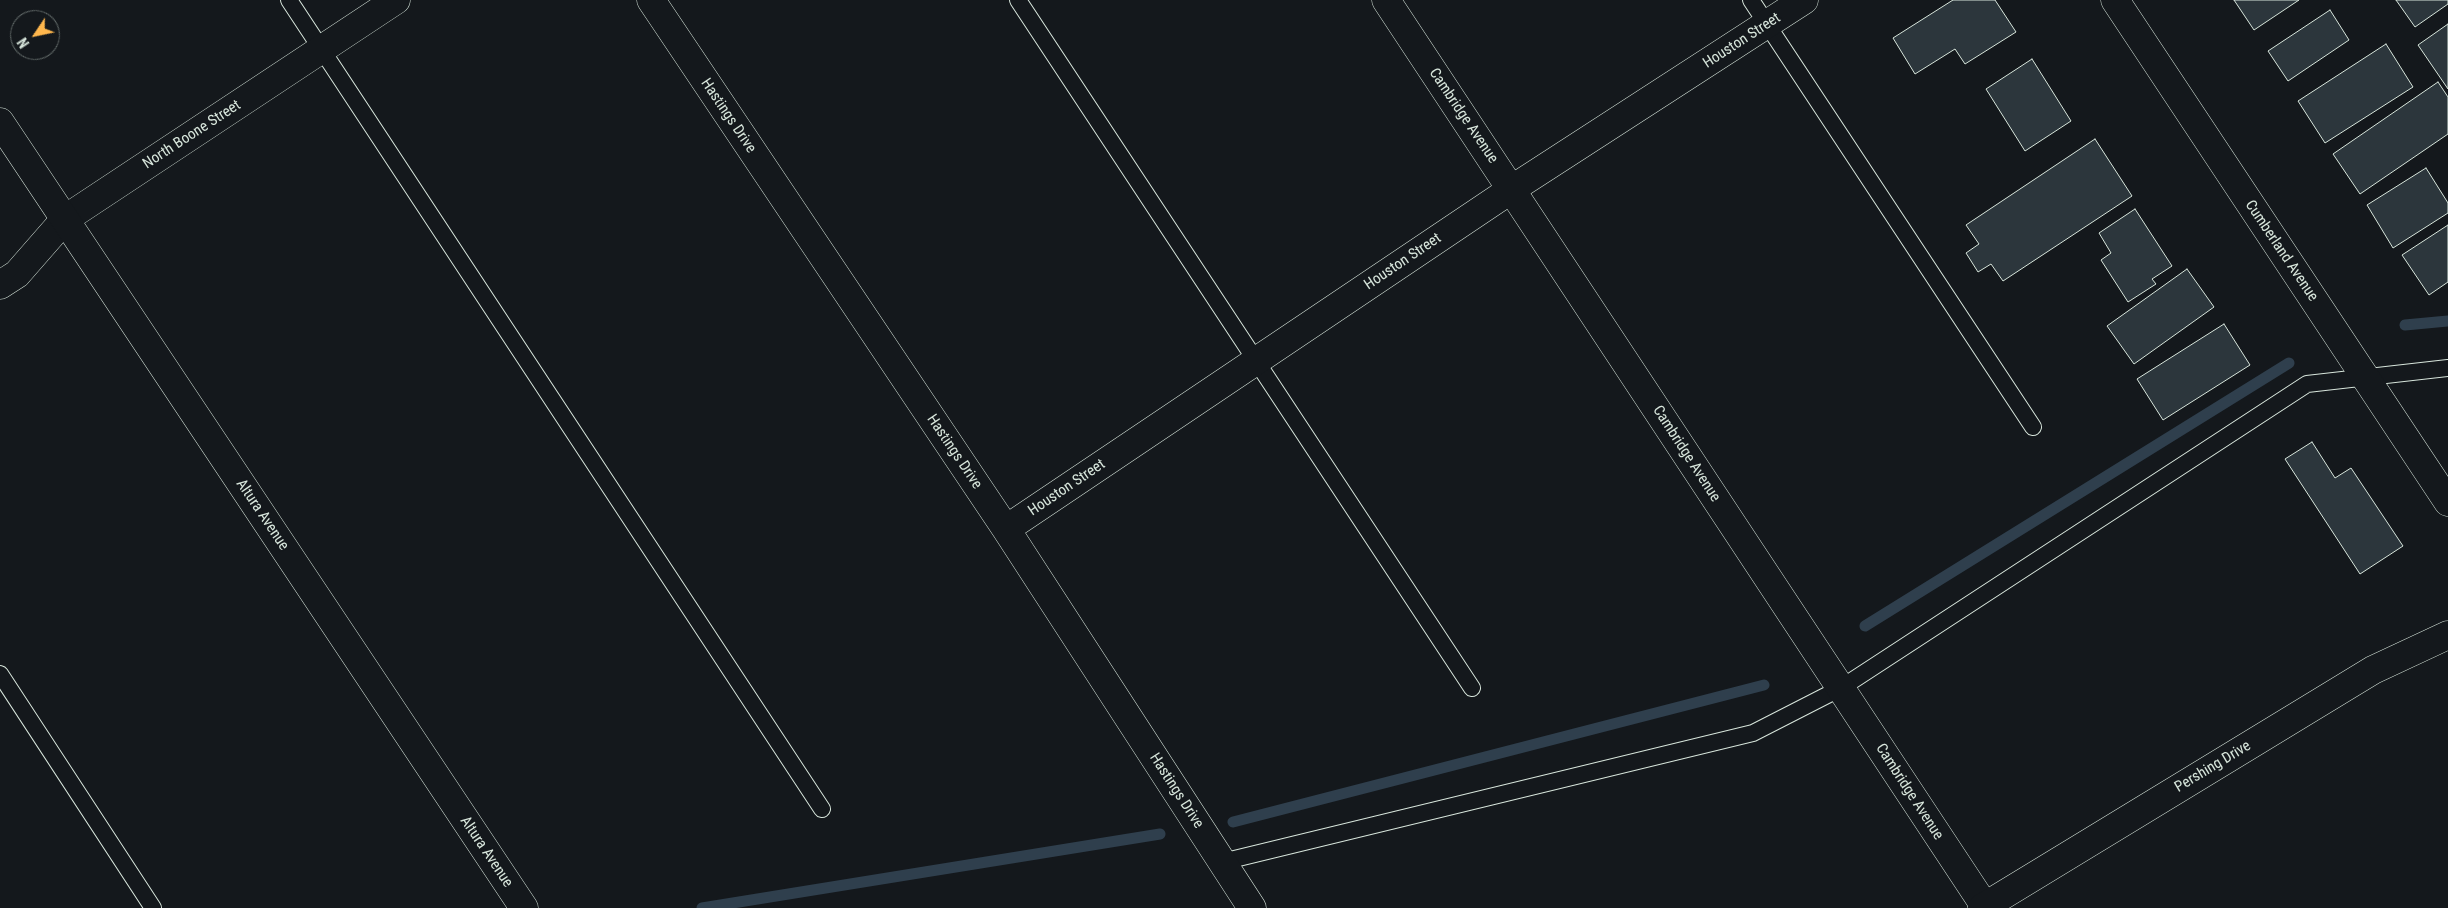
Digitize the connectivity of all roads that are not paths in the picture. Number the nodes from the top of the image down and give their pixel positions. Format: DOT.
graph roads {
  1 [pos="289,0"];
  2 [pos="396,0"];
  3 [pos="650,0"];
  4 [pos="1018,0"];
  5 [pos="1386,0"];
  6 [pos="1751,0"];
  7 [pos="1804,0"];
  8 [pos="2114,0"];
  9 [pos="1767,25"];
  10 [pos="322,50"];
  11 [pos="0,122"];
  12 [pos="1512,189"];
  13 [pos="65,219"];
  14 [pos="0,285"];
  15 [pos="1255,360"];
  16 [pos="2448,368"];
  17 [pos="2365,378"];
  18 [pos="2034,427"];
  19 [pos="2448,502"];
  20 [pos="1006,529"];
  21 [pos="2448,635"];
  22 [pos="0,674"];
  23 [pos="1472,688"];
  24 [pos="1841,688"];
  25 [pos="822,809"];
  26 [pos="1222,862"];
  27 [pos="1984,907"];
  28 [pos="153,908"];
  29 [pos="524,908"];
  30 [pos="1252,908"];
  1 -- 10 [label="lane"];
  2 -- 10 [label="street, North Boone Street"];
  3 -- 20 [label="street, Hastings Drive"];
  4 -- 15 [label="lane"];
  5 -- 12 [label="street, Cambridge Avenue"];
  6 -- 9 [label="lane"];
  7 -- 9 [label="street, Houston Street"];
  8 -- 17 [label="street, Cumberland Avenue"];
  9 -- 12 [label="street, Houston Street"];
  9 -- 18 [label="lane"];
  10 -- 13 [label="street, North Boone Street"];
  10 -- 25 [label="lane"];
  11 -- 13 [label="street, Altura Avenue"];
  12 -- 15 [label="street, Houston Street"];
  12 -- 24 [label="street, Cambridge Avenue"];
  13 -- 14 [label="street, North Boone Street"];
  13 -- 29 [label="street, Altura Avenue"];
  15 -- 20 [label="street, Houston Street"];
  15 -- 23 [label="lane"];
  16 -- 17 [label="lane"];
  17 -- 19 [label="street, Cumberland Avenue"];
  17 -- 24 [label="lane"];
  20 -- 26 [label="street, Hastings Drive"];
  21 -- 27 [label="street, Pershing Drive"];
  22 -- 28 [label="lane"];
  24 -- 26 [label="lane"];
  24 -- 27 [label="street, Cambridge Avenue"];
  26 -- 30 [label="street, Hastings Drive"];
}
